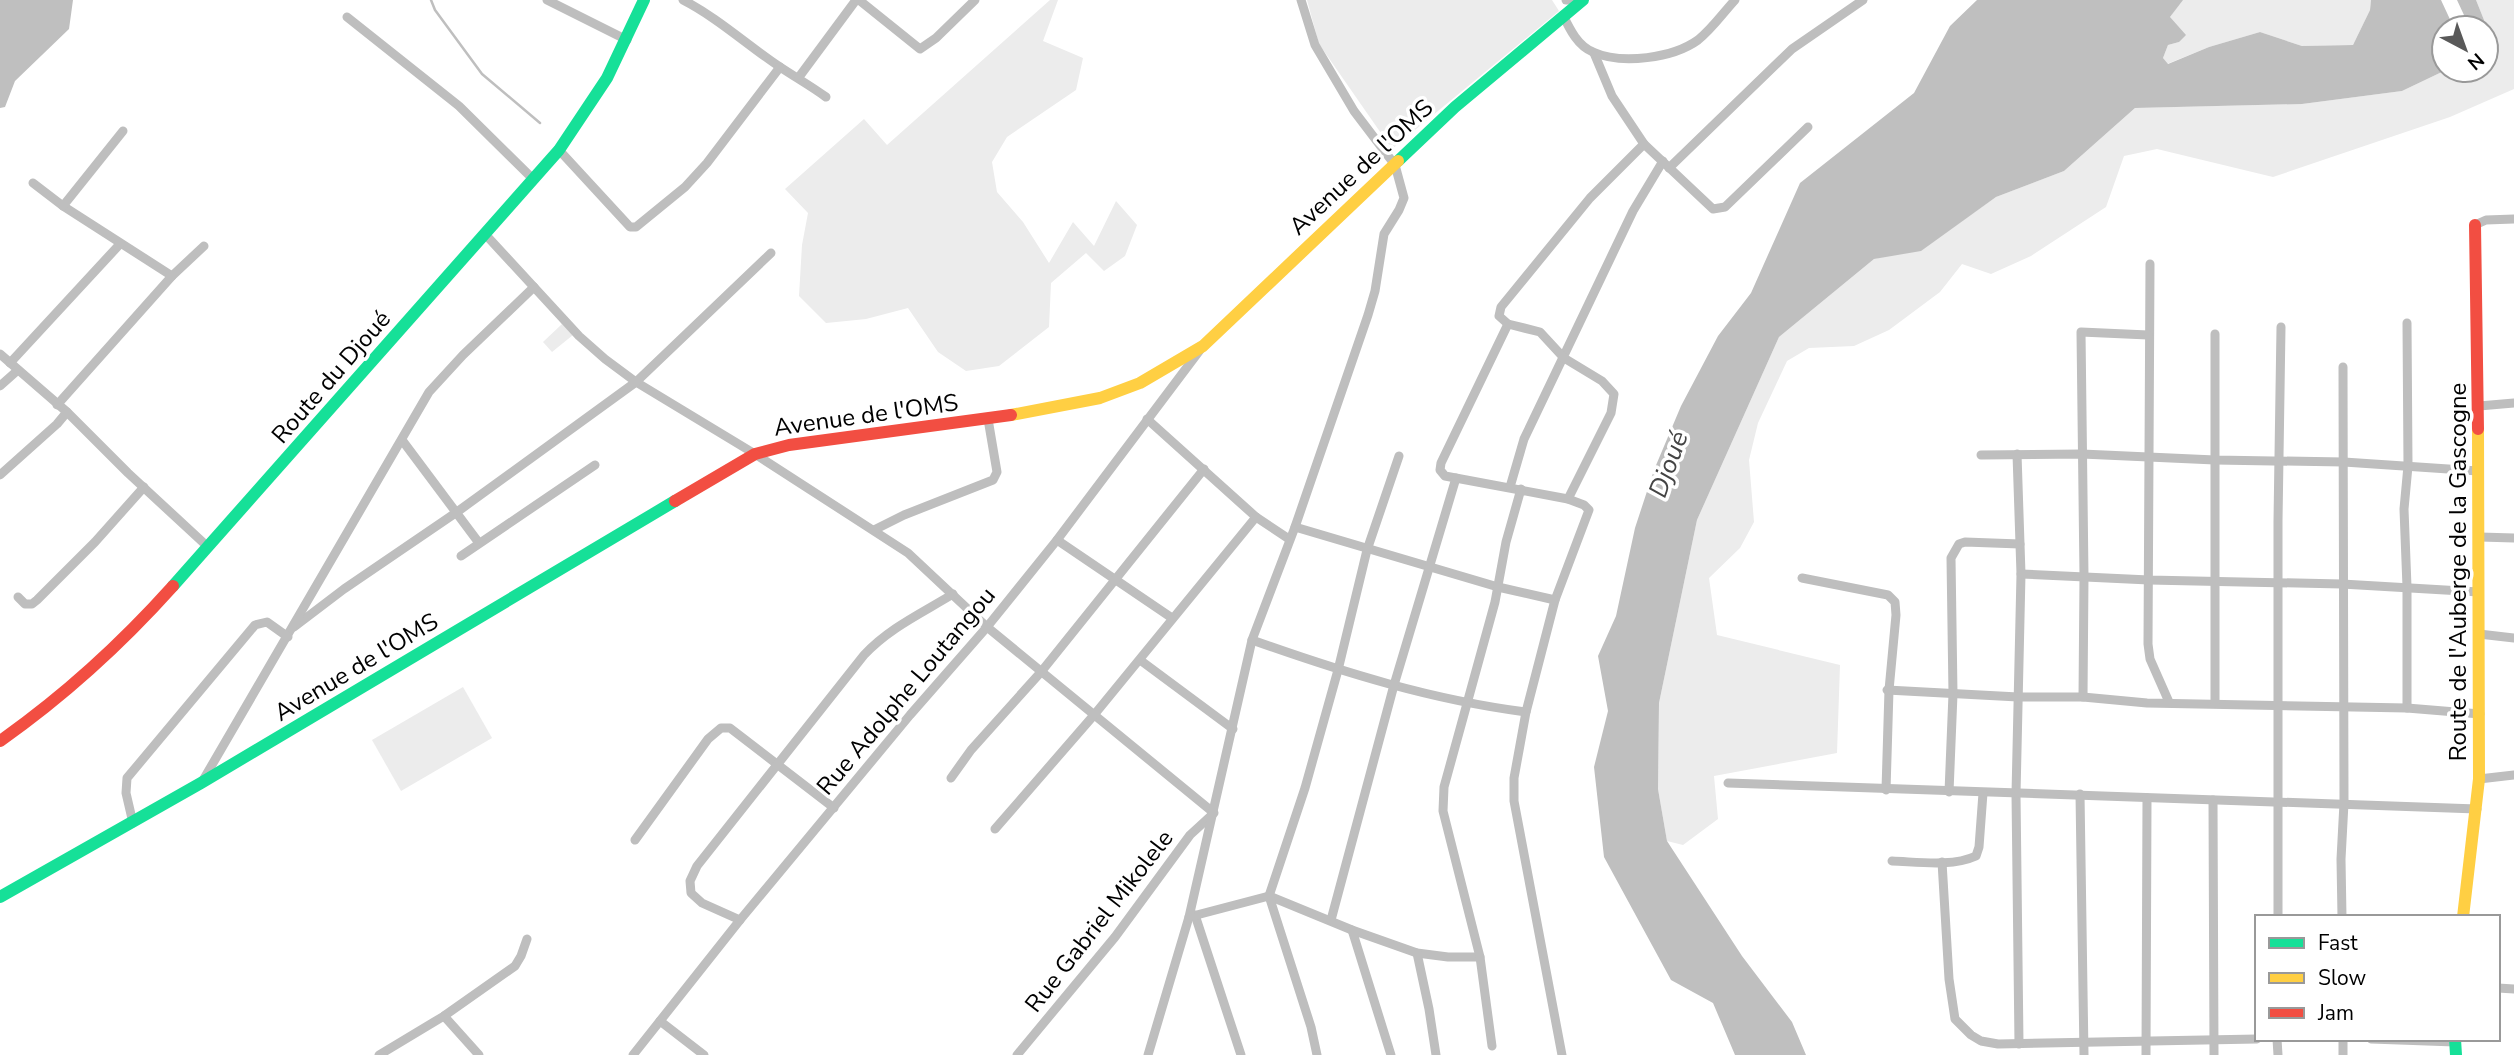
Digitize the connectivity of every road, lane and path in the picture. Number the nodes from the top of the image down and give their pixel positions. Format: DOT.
graph roads {
  1 [pos="547,0"];
  2 [pos="644,0"];
  3 [pos="683,0"];
  4 [pos="857,0"];
  5 [pos="975,0"];
  6 [pos="1301,0"];
  7 [pos="1566,0"];
  8 [pos="1583,0"];
  9 [pos="1735,0"];
  10 [pos="1863,0"];
  11 [pos="697,3"];
  12 [pos="1563,15"];
  13 [pos="346,17"];
  14 [pos="627,40"];
  15 [pos="1594,53"];
  16 [pos="780,67"];
  17 [pos="799,77"];
  18 [pos="826,97"];
  19 [pos="1808,127"];
  20 [pos="122,131"];
  21 [pos="1644,144"];
  22 [pos="559,150"];
  23 [pos="1666,164"];
  24 [pos="1395,165"];
  25 [pos="533,179"];
  26 [pos="33,183"];
  27 [pos="63,206"];
  28 [pos="2514,219"];
  29 [pos="2476,225"];
  30 [pos="485,233"];
  31 [pos="120,244"];
  32 [pos="204,246"];
  33 [pos="771,253"];
  34 [pos="2150,264"];
  35 [pos="172,276"];
  36 [pos="534,286"];
  37 [pos="2407,323"];
  38 [pos="1508,324"];
  39 [pos="2281,327"];
  40 [pos="2215,334"];
  41 [pos="2148,335"];
  42 [pos="1203,346"];
  43 [pos="0,354"];
  44 [pos="1564,358"];
  45 [pos="14,366"];
  46 [pos="2343,367"];
  47 [pos="636,382"];
  48 [pos="0,386"];
  49 [pos="2514,403"];
  50 [pos="57,405"];
  51 [pos="2479,405"];
  52 [pos="66,412"];
  53 [pos="988,419"];
  54 [pos="1147,419"];
  55 [pos="402,440"];
  56 [pos="755,454"];
  57 [pos="2017,454"];
  58 [pos="2082,454"];
  59 [pos="1981,455"];
  60 [pos="1399,456"];
  61 [pos="2150,457"];
  62 [pos="2215,460"];
  63 [pos="2279,462"];
  64 [pos="2344,462"];
  65 [pos="595,465"];
  66 [pos="2408,466"];
  67 [pos="1204,469"];
  68 [pos="2478,471"];
  69 [pos="0,475"];
  70 [pos="1456,478"];
  71 [pos="144,487"];
  72 [pos="1510,487"];
  73 [pos="1521,489"];
  74 [pos="1568,499"];
  75 [pos="457,512"];
  76 [pos="1256,517"];
  77 [pos="1295,527"];
  78 [pos="874,530"];
  79 [pos="2480,537"];
  80 [pos="2514,538"];
  81 [pos="1289,539"];
  82 [pos="1057,540"];
  83 [pos="479,543"];
  84 [pos="2020,544"];
  85 [pos="208,547"];
  86 [pos="1367,550"];
  87 [pos="461,556"];
  88 [pos="1430,567"];
  89 [pos="2021,574"];
  90 [pos="2084,576"];
  91 [pos="1802,578"];
  92 [pos="1115,579"];
  93 [pos="2149,580"];
  94 [pos="2215,580"];
  95 [pos="2278,582"];
  96 [pos="2342,584"];
  97 [pos="1498,587"];
  98 [pos="2407,587"];
  99 [pos="2479,592"];
  100 [pos="953,594"];
  101 [pos="18,597"];
  102 [pos="1555,600"];
  103 [pos="1172,618"];
  104 [pos="294,627"];
  105 [pos="987,627"];
  106 [pos="2480,634"];
  107 [pos="288,637"];
  108 [pos="2514,638"];
  109 [pos="1252,640"];
  110 [pos="1140,660"];
  111 [pos="1338,670"];
  112 [pos="1041,672"];
  113 [pos="1394,685"];
  114 [pos="1888,690"];
  115 [pos="1954,694"];
  116 [pos="2018,697"];
  117 [pos="2083,697"];
  118 [pos="2169,702"];
  119 [pos="1466,703"];
  120 [pos="2215,703"];
  121 [pos="2279,706"];
  122 [pos="2344,707"];
  123 [pos="2407,708"];
  124 [pos="1527,712"];
  125 [pos="2480,714"];
  126 [pos="1094,715"];
  127 [pos="1233,729"];
  128 [pos="0,741"];
  129 [pos="778,763"];
  130 [pos="2514,775"];
  131 [pos="951,778"];
  132 [pos="2479,779"];
  133 [pos="201,783"];
  134 [pos="1728,783"];
  135 [pos="1886,790"];
  136 [pos="1949,792"];
  137 [pos="1983,793"];
  138 [pos="2016,794"];
  139 [pos="2080,794"];
  140 [pos="2147,798"];
  141 [pos="2213,800"];
  142 [pos="2280,801"];
  143 [pos="2344,803"];
  144 [pos="834,808"];
  145 [pos="2477,810"];
  146 [pos="1214,813"];
  147 [pos="132,823"];
  148 [pos="995,829"];
  149 [pos="635,840"];
  150 [pos="1892,861"];
  151 [pos="1942,862"];
  152 [pos="1269,896"];
  153 [pos="0,897"];
  154 [pos="2278,915"];
  155 [pos="2342,915"];
  156 [pos="2463,915"];
  157 [pos="1192,916"];
  158 [pos="740,920"];
  159 [pos="1331,920"];
  160 [pos="1352,930"];
  161 [pos="527,939"];
  162 [pos="1417,953"];
  163 [pos="1480,957"];
  164 [pos="444,1016"];
  165 [pos="660,1021"];
  166 [pos="2255,1039"];
  167 [pos="2147,1040"];
  168 [pos="2084,1041"];
  169 [pos="2214,1041"];
  170 [pos="2399,1041"];
  171 [pos="2018,1044"];
  172 [pos="2455,1045"];
  173 [pos="1492,1046"];
  174 [pos="379,1055"];
  175 [pos="479,1055"];
  176 [pos="633,1055"];
  177 [pos="704,1055"];
  178 [pos="1017,1055"];
  179 [pos="1148,1055"];
  180 [pos="1241,1055"];
  181 [pos="1317,1055"];
  182 [pos="1391,1055"];
  183 [pos="1436,1055"];
  184 [pos="1562,1055"];
  185 [pos="2084,1055"];
  186 [pos="2146,1055"];
  187 [pos="2214,1055"];
  1 -- 14 [label="street"];
  2 -- 14 [label="street, Route du Djoué"];
  3 -- 11 [label="street"];
  4 -- 5 [label="street"];
  4 -- 17 [label="street"];
  6 -- 24 [label="street"];
  7 -- 8 [label="street"];
  8 -- 12 [label="street, Avenue de l'OMS"];
  9 -- 15 [label="street"];
  10 -- 23 [label="street"];
  11 -- 16 [label="street"];
  12 -- 15 [label="street"];
  12 -- 24 [label="street, Avenue de l'OMS"];
  13 -- 25 [label="street"];
  14 -- 22 [label="street, Route du Djoué"];
  15 -- 21 [label="street"];
  16 -- 17 [label="street"];
  16 -- 22 [label="street"];
  17 -- 18 [label="street"];
  19 -- 23 [label="street"];
  20 -- 27 [label="street"];
  21 -- 23 [label="street"];
  21 -- 38 [label="street"];
  22 -- 25 [label="street, Route du Djoué"];
  23 -- 44 [label="street"];
  24 -- 42 [label="street, Avenue de l'OMS"];
  24 -- 77 [label="street"];
  25 -- 30 [label="street, Route du Djoué"];
  26 -- 27 [label="street"];
  27 -- 31 [label="street"];
  28 -- 29 [label="street"];
  29 -- 51 [label="street, Route de l'Auberge de la Gascogne"];
  30 -- 36 [label="street"];
  30 -- 85 [label="street, Route du Djoué"];
  31 -- 35 [label="street"];
  31 -- 45 [label="street"];
  32 -- 35 [label="street"];
  33 -- 47 [label="street"];
  34 -- 41 [label="street"];
  35 -- 50 [label="street"];
  36 -- 47 [label="street"];
  36 -- 55 [label="street"];
  37 -- 66 [label="street"];
  38 -- 44 [label="street"];
  38 -- 70 [label="street"];
  39 -- 63 [label="street"];
  40 -- 62 [label="street"];
  41 -- 58 [label="street"];
  41 -- 61 [label="street"];
  42 -- 53 [label="street, Avenue de l'OMS"];
  42 -- 54 [label="street, Rue Adolphe Loutangou"];
  43 -- 45 [label="street"];
  44 -- 72 [label="street"];
  44 -- 74 [label="street"];
  45 -- 48 [label="street"];
  45 -- 50 [label="street"];
  46 -- 64 [label="street"];
  47 -- 56 [label="street"];
  47 -- 75 [label="street"];
  49 -- 51 [label="street"];
  50 -- 52 [label="street"];
  51 -- 68 [label="street, Route de l'Auberge de la Gascogne"];
  52 -- 69 [label="street"];
  52 -- 71 [label="street"];
  53 -- 56 [label="street, Avenue de l'OMS"];
  53 -- 78 [label="street"];
  54 -- 67 [label="street"];
  54 -- 82 [label="street, Rue Adolphe Loutangou"];
  55 -- 75 [label="street"];
  55 -- 104 [label="street"];
  56 -- 78 [label="street"];
  56 -- 133 [label="street, Avenue de l'OMS"];
  57 -- 58 [label="street"];
  57 -- 59 [label="street"];
  57 -- 84 [label="street"];
  58 -- 61 [label="street"];
  58 -- 90 [label="street"];
  60 -- 86 [label="street"];
  61 -- 62 [label="street"];
  61 -- 93 [label="street"];
  62 -- 63 [label="street"];
  62 -- 94 [label="street"];
  63 -- 64 [label="street"];
  63 -- 95 [label="street"];
  64 -- 66 [label="street"];
  64 -- 96 [label="street"];
  65 -- 83 [label="street"];
  66 -- 68 [label="street"];
  66 -- 98 [label="street"];
  67 -- 76 [label="street"];
  67 -- 92 [label="street"];
  68 -- 79 [label="street, Route de l'Auberge de la Gascogne"];
  70 -- 72 [label="street"];
  70 -- 88 [label="street"];
  71 -- 85 [label="street"];
  71 -- 101 [label="street"];
  72 -- 73 [label="street"];
  73 -- 74 [label="street"];
  73 -- 97 [label="street"];
  74 -- 102 [label="street"];
  75 -- 83 [label="street"];
  75 -- 104 [label="street"];
  76 -- 81 [label="street"];
  76 -- 103 [label="street"];
  77 -- 81 [label="street"];
  77 -- 86 [label="street"];
  78 -- 100 [label="street"];
  79 -- 80 [label="street"];
  79 -- 99 [label="street, Route de l'Auberge de la Gascogne"];
  81 -- 109 [label="street"];
  82 -- 92 [label="street"];
  82 -- 105 [label="street, Rue Adolphe Loutangou"];
  83 -- 87 [label="street"];
  84 -- 89 [label="street"];
  84 -- 115 [label="street"];
  85 -- 128 [label="street, Route du Djoué"];
  86 -- 88 [label="street"];
  86 -- 111 [label="street"];
  88 -- 97 [label="street"];
  88 -- 113 [label="street"];
  89 -- 90 [label="street"];
  89 -- 116 [label="street"];
  90 -- 93 [label="street"];
  90 -- 117 [label="street"];
  91 -- 114 [label="street"];
  92 -- 103 [label="street"];
  92 -- 112 [label="street"];
  93 -- 94 [label="street"];
  93 -- 118 [label="street"];
  94 -- 95 [label="street"];
  94 -- 120 [label="street"];
  95 -- 96 [label="street"];
  95 -- 121 [label="street"];
  96 -- 98 [label="street"];
  96 -- 122 [label="street"];
  97 -- 102 [label="street"];
  97 -- 119 [label="street"];
  98 -- 99 [label="street"];
  98 -- 123 [label="street"];
  99 -- 106 [label="street, Route de l'Auberge de la Gascogne"];
  100 -- 105 [label="street"];
  100 -- 129 [label="street"];
  102 -- 124 [label="street"];
  103 -- 110 [label="street"];
  104 -- 107 [label="street"];
  105 -- 112 [label="street"];
  105 -- 144 [label="street, Rue Adolphe Loutangou"];
  106 -- 108 [label="street"];
  106 -- 125 [label="street, Route de l'Auberge de la Gascogne"];
  107 -- 133 [label="street"];
  107 -- 147 [label="street"];
  109 -- 111 [label="street"];
  109 -- 127 [label="street"];
  110 -- 126 [label="street"];
  110 -- 127 [label="street"];
  111 -- 113 [label="street"];
  111 -- 152 [label="street"];
  112 -- 126 [label="street"];
  112 -- 131 [label="street"];
  113 -- 119 [label="street"];
  113 -- 159 [label="street"];
  114 -- 115 [label="street"];
  114 -- 135 [label="street"];
  115 -- 116 [label="street"];
  115 -- 136 [label="street"];
  116 -- 117 [label="street"];
  116 -- 138 [label="street"];
  117 -- 118 [label="street"];
  118 -- 120 [label="street"];
  119 -- 124 [label="street"];
  119 -- 163 [label="street"];
  120 -- 121 [label="street"];
  121 -- 122 [label="street"];
  121 -- 142 [label="street"];
  122 -- 123 [label="street"];
  122 -- 143 [label="street"];
  123 -- 125 [label="street"];
  124 -- 184 [label="street"];
  125 -- 132 [label="street, Route de l'Auberge de la Gascogne"];
  126 -- 146 [label="street"];
  126 -- 148 [label="street"];
  127 -- 146 [label="street"];
  129 -- 144 [label="street"];
  129 -- 149 [label="street"];
  129 -- 158 [label="street"];
  130 -- 132 [label="street"];
  132 -- 145 [label="street, Route de l'Auberge de la Gascogne"];
  133 -- 147 [label="street, Avenue de l'OMS"];
  134 -- 135 [label="street"];
  135 -- 136 [label="street"];
  136 -- 137 [label="street"];
  137 -- 138 [label="street"];
  137 -- 151 [label="street"];
  138 -- 139 [label="street"];
  138 -- 171 [label="street"];
  139 -- 140 [label="street"];
  139 -- 168 [label="street"];
  140 -- 141 [label="street"];
  140 -- 167 [label="street"];
  141 -- 142 [label="street"];
  141 -- 169 [label="street"];
  142 -- 143 [label="street"];
  142 -- 154 [label="street"];
  143 -- 145 [label="street"];
  143 -- 155 [label="street"];
  144 -- 158 [label="street, Rue Adolphe Loutangou"];
  145 -- 156 [label="street, Route de l'Auberge de la Gascogne"];
  146 -- 157 [label="street"];
  146 -- 178 [label="street, Rue Gabriel Mikolele"];
  147 -- 153 [label="street, Avenue de l'OMS"];
  150 -- 151 [label="street"];
  151 -- 171 [label="street"];
  152 -- 157 [label="street"];
  152 -- 159 [label="street"];
  152 -- 181 [label="street"];
  157 -- 179 [label="street"];
  157 -- 180 [label="street"];
  158 -- 165 [label="street, Rue Adolphe Loutangou"];
  159 -- 160 [label="street"];
  160 -- 162 [label="street"];
  160 -- 182 [label="street"];
  161 -- 164 [label="street"];
  162 -- 163 [label="street"];
  162 -- 183 [label="street"];
  163 -- 173 [label="street"];
  164 -- 174 [label="street"];
  164 -- 175 [label="street"];
  165 -- 176 [label="street, Rue Adolphe Loutangou"];
  165 -- 177 [label="street"];
  166 -- 169 [label="street"];
  167 -- 168 [label="street"];
  167 -- 169 [label="street"];
  167 -- 186 [label="street"];
  168 -- 171 [label="street"];
  168 -- 185 [label="street"];
  169 -- 187 [label="street"];
  170 -- 172 [label="street"];
}
